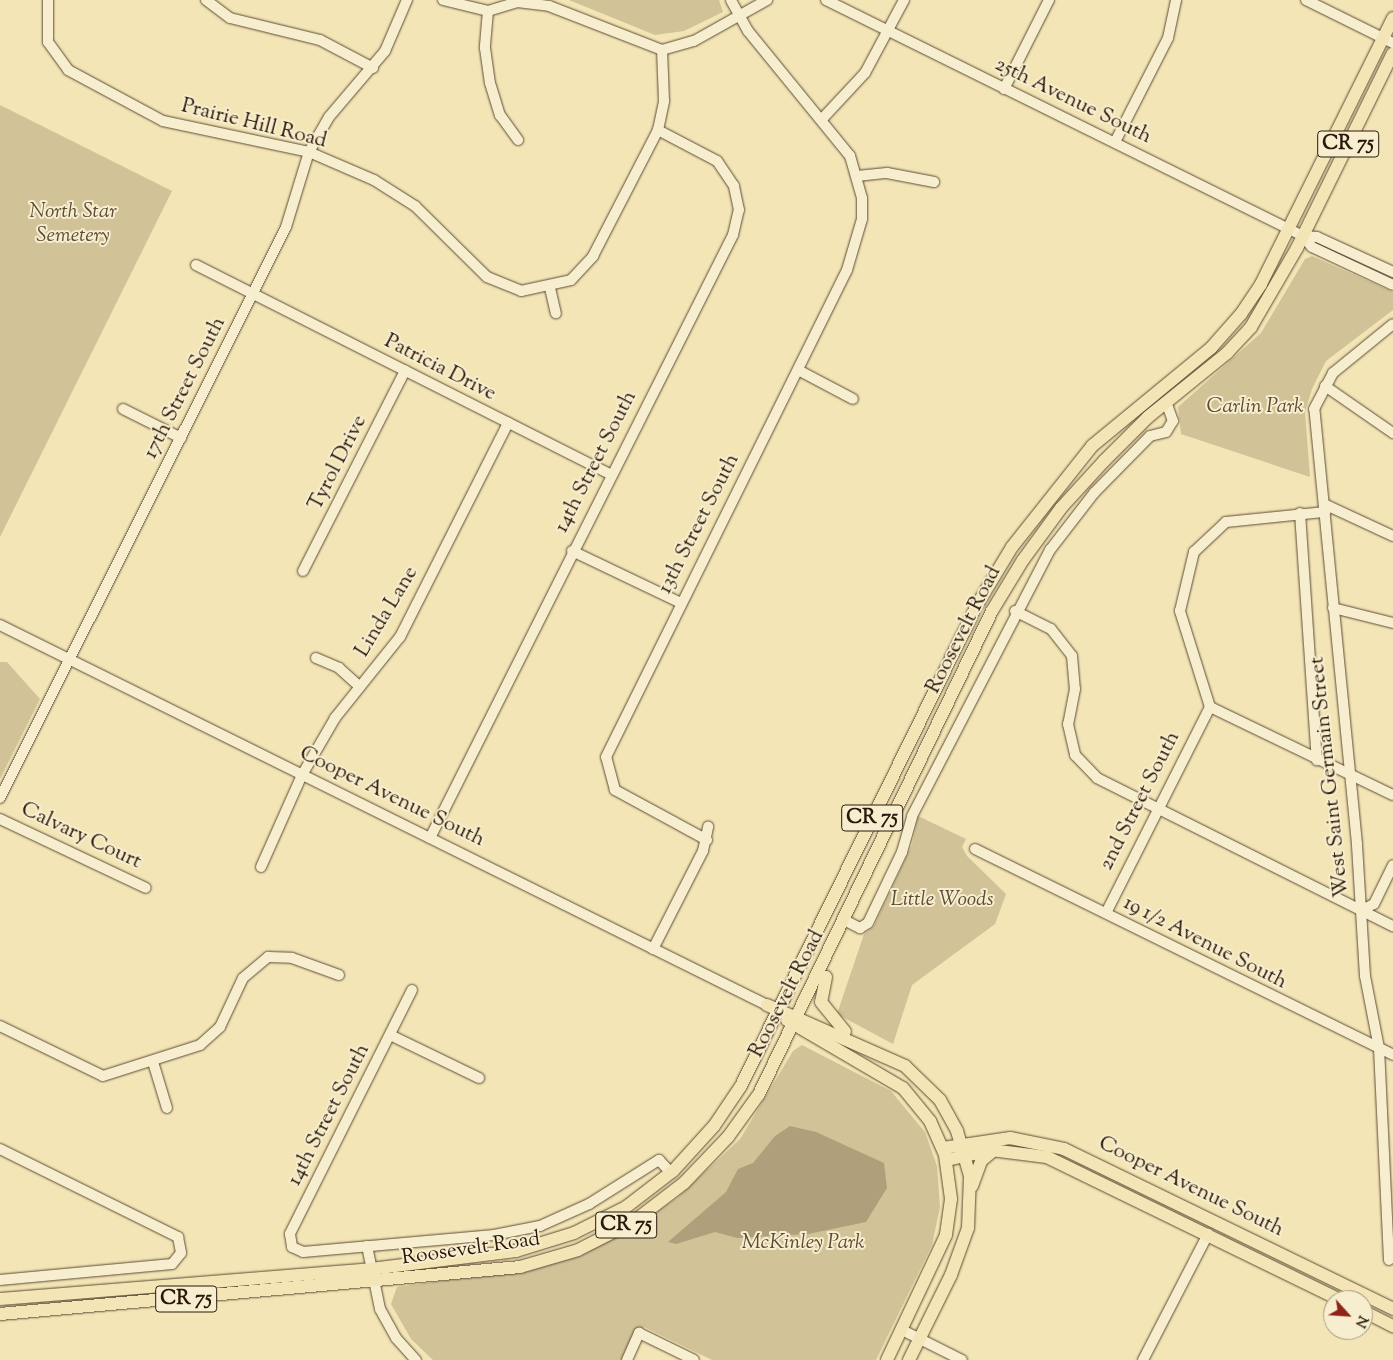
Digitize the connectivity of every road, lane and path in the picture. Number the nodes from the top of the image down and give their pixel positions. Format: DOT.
graph roads {
  1 [pos="48,0"];
  2 [pos="206,0"];
  3 [pos="407,0"];
  4 [pos="443,0"];
  5 [pos="731,0"];
  6 [pos="766,0"];
  7 [pos="826,0"];
  8 [pos="904,0"];
  9 [pos="1049,0"];
  10 [pos="1176,0"];
  11 [pos="1306,0"];
  12 [pos="488,11"];
  13 [pos="737,15"];
  14 [pos="1393,18"];
  15 [pos="888,32"];
  16 [pos="1388,41"];
  17 [pos="662,50"];
  18 [pos="1393,53"];
  19 [pos="373,68"];
  20 [pos="1004,89"];
  21 [pos="823,118"];
  22 [pos="658,130"];
  23 [pos="518,140"];
  24 [pos="1115,142"];
  25 [pos="310,152"];
  26 [pos="858,176"];
  27 [pos="934,182"];
  28 [pos="1288,229"];
  29 [pos="1303,236"];
  30 [pos="196,265"];
  31 [pos="1393,272"];
  32 [pos="1393,285"];
  33 [pos="550,288"];
  34 [pos="253,294"];
  35 [pos="556,313"];
  36 [pos="1393,324"];
  37 [pos="798,370"];
  38 [pos="405,371"];
  39 [pos="1325,386"];
  40 [pos="853,399"];
  41 [pos="1166,402"];
  42 [pos="124,409"];
  43 [pos="508,423"];
  44 [pos="1393,432"];
  45 [pos="181,438"];
  46 [pos="611,475"];
  47 [pos="1324,508"];
  48 [pos="1300,513"];
  49 [pos="1393,536"];
  50 [pos="572,551"];
  51 [pos="303,571"];
  52 [pos="680,603"];
  53 [pos="1332,608"];
  54 [pos="1015,611"];
  55 [pos="1393,623"];
  56 [pos="0,624"];
  57 [pos="316,658"];
  58 [pos="68,659"];
  59 [pos="360,687"];
  60 [pos="1210,707"];
  61 [pos="1317,760"];
  62 [pos="1347,774"];
  63 [pos="302,775"];
  64 [pos="1393,795"];
  65 [pos="0,798"];
  66 [pos="1158,810"];
  67 [pos="0,819"];
  68 [pos="708,827"];
  69 [pos="430,838"];
  70 [pos="707,840"];
  71 [pos="975,849"];
  72 [pos="1393,865"];
  73 [pos="261,867"];
  74 [pos="146,888"];
  75 [pos="1362,910"];
  76 [pos="1106,913"];
  77 [pos="846,921"];
  78 [pos="1393,926"];
  79 [pos="838,936"];
  80 [pos="653,949"];
  81 [pos="339,975"];
  82 [pos="412,990"];
  83 [pos="774,1009"];
  84 [pos="797,1020"];
  85 [pos="0,1026"];
  86 [pos="390,1035"];
  87 [pos="867,1046"];
  88 [pos="1379,1048"];
  89 [pos="1393,1055"];
  90 [pos="153,1062"];
  91 [pos="479,1078"];
  92 [pos="168,1108"];
  93 [pos="961,1142"];
  94 [pos="0,1149"];
  95 [pos="995,1150"];
  96 [pos="945,1154"];
  97 [pos="965,1155"];
  98 [pos="671,1173"];
  99 [pos="1382,1183"];
  100 [pos="1393,1188"];
  101 [pos="970,1193"];
  102 [pos="1208,1234"];
  103 [pos="367,1246"];
  104 [pos="303,1252"];
  105 [pos="1389,1260"];
  106 [pos="371,1269"];
  107 [pos="0,1280"];
  108 [pos="373,1283"];
  109 [pos="1323,1292"];
  110 [pos="0,1299"];
  111 [pos="1393,1309"];
  112 [pos="0,1314"];
  113 [pos="1373,1317"];
  114 [pos="1393,1326"];
  115 [pos="902,1330"];
  116 [pos="920,1339"];
  117 [pos="416,1360"];
  118 [pos="627,1360"];
  119 [pos="694,1360"];
  120 [pos="887,1360"];
  121 [pos="910,1360"];
  122 [pos="962,1360"];
  123 [pos="1143,1360"];
  1 -- 25 [label="street, Prairie Hill Road"];
  2 -- 19 [label="street"];
  3 -- 19 [label="street, 17th Street South"];
  4 -- 12 [label="street"];
  5 -- 13 [label="street, 13th Street South"];
  6 -- 13 [label="street"];
  7 -- 15 [label="street, 25th Avenue South"];
  8 -- 15 [label="street"];
  9 -- 20 [label="street"];
  10 -- 24 [label="street"];
  11 -- 16 [label="street"];
  12 -- 17 [label="street"];
  12 -- 23 [label="street"];
  13 -- 17 [label="street"];
  13 -- 21 [label="street, 13th Street South"];
  14 -- 16 [label="main road, CR 75"];
  15 -- 20 [label="street, 25th Avenue South"];
  15 -- 21 [label="street"];
  16 -- 28 [label="main road, CR 75"];
  17 -- 22 [label="street, Prairie Hill Road"];
  18 -- 29 [label="main road, CR 75"];
  19 -- 25 [label="street, 17th Street South"];
  20 -- 24 [label="street, 25th Avenue South"];
  21 -- 26 [label="street, 13th Street South"];
  22 -- 33 [label="street, Prairie Hill Road"];
  22 -- 46 [label="street, 14th Street South"];
  24 -- 28 [label="street, 25th Avenue South"];
  25 -- 33 [label="street, Prairie Hill Road"];
  25 -- 34 [label="street, 17th Street South"];
  26 -- 27 [label="street"];
  26 -- 37 [label="street, 13th Street South"];
  28 -- 29 [label="street, 25th Avenue South"];
  28 -- 83 [label="main road, Roosevelt Road / CR 75"];
  29 -- 31 [label="street, 25th Avenue South"];
  29 -- 32 [label="street, 25th Avenue South"];
  29 -- 41 [label="main road, Roosevelt Road / CR 75"];
  30 -- 34 [label="street, Patricia Drive"];
  33 -- 35 [label="street"];
  34 -- 38 [label="street, Patricia Drive"];
  34 -- 45 [label="street, 17th Street South"];
  36 -- 39 [label="street, West Saint Germain Street"];
  37 -- 40 [label="street"];
  37 -- 52 [label="street, 13th Street South"];
  38 -- 43 [label="street, Patricia Drive"];
  38 -- 51 [label="street, Tyrol Drive"];
  39 -- 44 [label="street"];
  39 -- 47 [label="street, West Saint Germain Street"];
  41 -- 54 [label="street"];
  41 -- 77 [label="main road, Roosevelt Road / CR 75"];
  42 -- 45 [label="street"];
  43 -- 46 [label="street, Patricia Drive"];
  43 -- 59 [label="street, Linda Lane"];
  45 -- 58 [label="street, 17th Street South"];
  46 -- 50 [label="street, 14th Street South"];
  47 -- 48 [label="street"];
  47 -- 49 [label="street"];
  47 -- 53 [label="street, West Saint Germain Street"];
  48 -- 60 [label="street"];
  48 -- 61 [label="street, West Saint Germain Street"];
  50 -- 52 [label="street"];
  50 -- 69 [label="street, 14th Street South"];
  52 -- 70 [label="street, 13th Street South"];
  53 -- 55 [label="street"];
  53 -- 62 [label="street, West Saint Germain Street"];
  54 -- 66 [label="street"];
  54 -- 77 [label="street"];
  56 -- 58 [label="street, Cooper Avenue South"];
  57 -- 59 [label="street"];
  58 -- 63 [label="street, Cooper Avenue South"];
  58 -- 65 [label="street, 17th Street South"];
  59 -- 63 [label="street, Linda Lane"];
  60 -- 61 [label="street"];
  60 -- 66 [label="street, 2nd Street South"];
  61 -- 62 [label="street"];
  62 -- 64 [label="street"];
  62 -- 75 [label="street, West Saint Germain Street"];
  63 -- 69 [label="street, Cooper Avenue South"];
  63 -- 73 [label="street, Linda Lane"];
  66 -- 75 [label="street"];
  66 -- 76 [label="street, 2nd Street South"];
  67 -- 74 [label="street, Calvary Court"];
  68 -- 70 [label="street"];
  69 -- 80 [label="street, Cooper Avenue South"];
  70 -- 80 [label="street"];
  71 -- 76 [label="street, 19 1/2 Avenue South"];
  72 -- 75 [label="street"];
  75 -- 78 [label="street"];
  75 -- 88 [label="street, West Saint Germain Street"];
  76 -- 88 [label="street, 19 1/2 Avenue South"];
  77 -- 79 [label="main road, Roosevelt Road / CR 75"];
  79 -- 84 [label="main road, Roosevelt Road / CR 75"];
  79 -- 87 [label="main road"];
  80 -- 83 [label="street, Cooper Avenue South"];
  81 -- 90 [label="street"];
  82 -- 86 [label="street, 14th Street South"];
  83 -- 84 [label="main road, Cooper Avenue South"];
  83 -- 98 [label="main road, Roosevelt Road / CR 75"];
  84 -- 87 [label="main road, Cooper Avenue South"];
  84 -- 96 [label="main road, Cooper Avenue South"];
  84 -- 108 [label="main road, Roosevelt Road / CR 75"];
  85 -- 90 [label="street"];
  86 -- 91 [label="street"];
  86 -- 104 [label="street, 14th Street South"];
  87 -- 93 [label="main road, Cooper Avenue South"];
  88 -- 89 [label="street, 19 1/2 Avenue South"];
  88 -- 99 [label="street, West Saint Germain Street"];
  90 -- 92 [label="street"];
  93 -- 96 [label="main road, Cooper Avenue South"];
  93 -- 97 [label="main road, Cooper Avenue South"];
  93 -- 111 [label="main road, Cooper Avenue South"];
  94 -- 107 [label="street"];
  95 -- 97 [label="main road"];
  95 -- 101 [label="main road"];
  95 -- 102 [label="main road"];
  96 -- 97 [label="main road"];
  96 -- 115 [label="main road"];
  97 -- 101 [label="main road, Cooper Avenue South"];
  98 -- 103 [label="street, Roosevelt Road"];
  98 -- 106 [label="main road, Roosevelt Road / CR 75"];
  99 -- 100 [label="street"];
  99 -- 105 [label="street, West Saint Germain Street"];
  101 -- 116 [label="main road"];
  102 -- 109 [label="main road"];
  102 -- 123 [label="street"];
  103 -- 104 [label="street, Roosevelt Road"];
  103 -- 106 [label="street"];
  106 -- 108 [label="street"];
  106 -- 110 [label="main road, Roosevelt Road / CR 75"];
  108 -- 112 [label="main road, Roosevelt Road / CR 75"];
  108 -- 117 [label="street"];
  113 -- 114 [label="main road"];
  115 -- 116 [label="street"];
  115 -- 120 [label="main road"];
  116 -- 121 [label="main road"];
  116 -- 122 [label="street"];
  118 -- 119 [label="street"];
}
